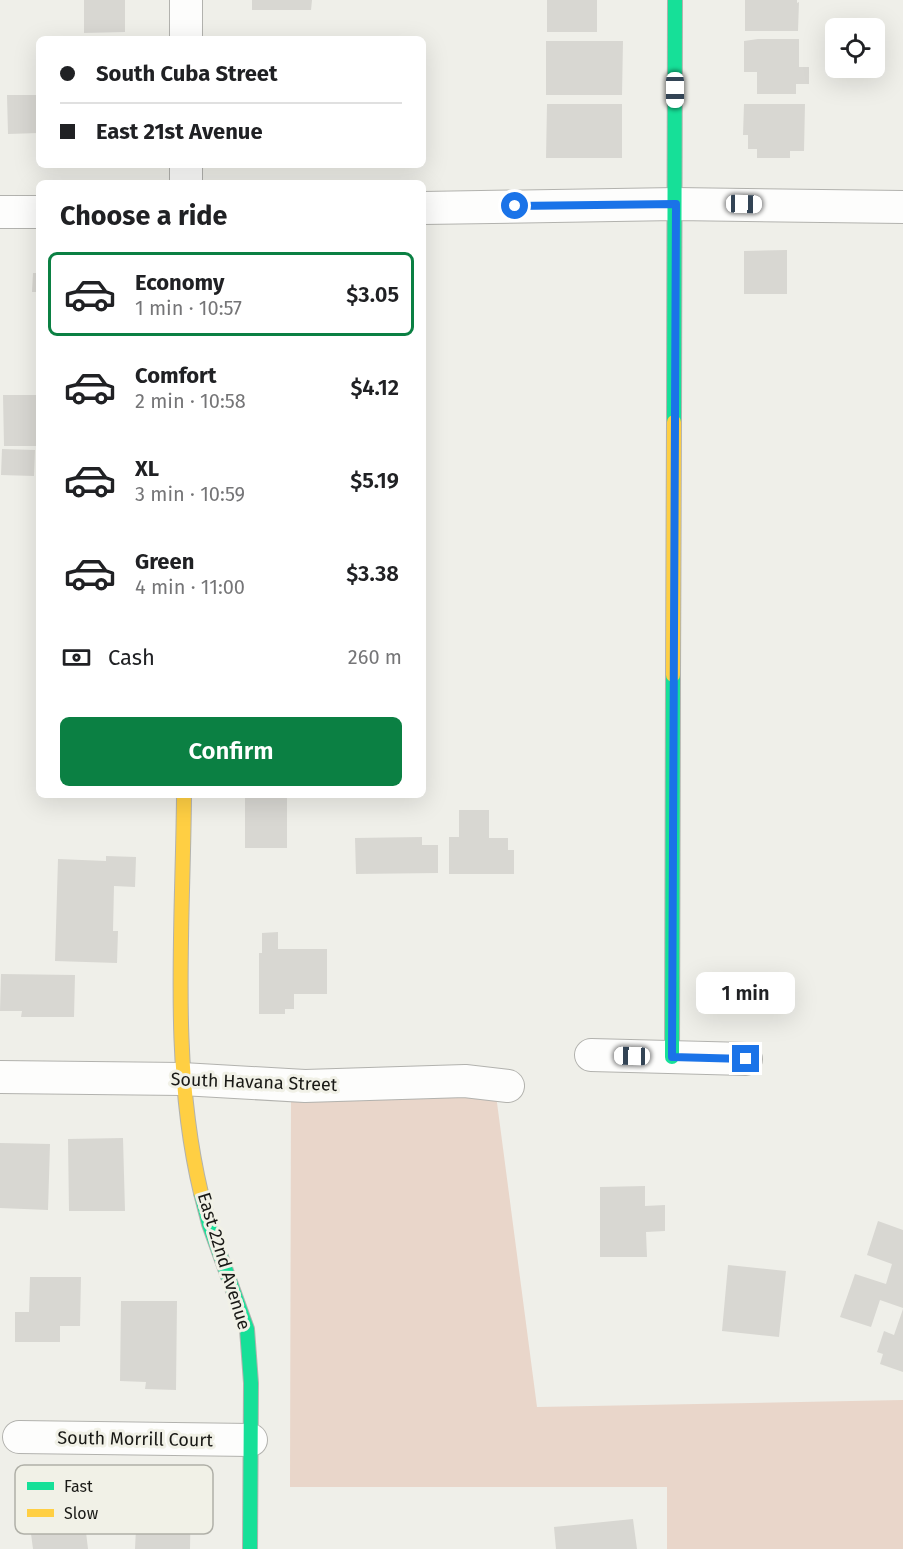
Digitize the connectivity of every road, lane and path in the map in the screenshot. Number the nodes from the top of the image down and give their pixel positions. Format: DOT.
graph roads {
  1 [pos="186,0"];
  2 [pos="675,0"];
  3 [pos="186,36"];
  4 [pos="676,204"];
  5 [pos="903,207"];
  6 [pos="426,208"];
  7 [pos="0,212"];
  8 [pos="36,212"];
  9 [pos="184,798"];
  10 [pos="591,1055"];
  11 [pos="672,1057"];
  12 [pos="746,1059"];
  13 [pos="0,1077"];
  14 [pos="182,1079"];
  15 [pos="508,1086"];
  16 [pos="19,1437"];
  17 [pos="250,1440"];
  18 [pos="250,1549"];
  1 -- 3 [label="street"];
  2 -- 4 [label="street"];
  4 -- 5 [label="street"];
  4 -- 6 [label="street"];
  4 -- 11 [label="street"];
  7 -- 8 [label="street"];
  9 -- 14 [label="street, East 22nd Avenue"];
  10 -- 11 [label="street"];
  11 -- 12 [label="street"];
  13 -- 14 [label="street, South Havana Street"];
  14 -- 15 [label="street, South Havana Street"];
  14 -- 17 [label="street, East 22nd Avenue"];
  16 -- 17 [label="street, South Morrill Court"];
  17 -- 18 [label="street, East 22nd Avenue"];
}
